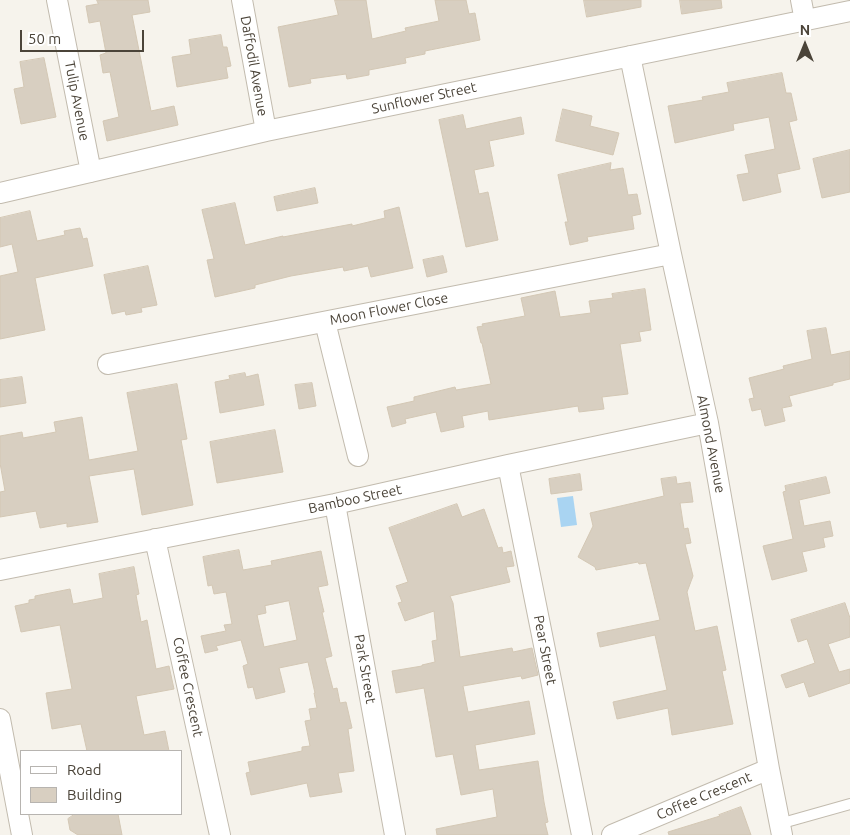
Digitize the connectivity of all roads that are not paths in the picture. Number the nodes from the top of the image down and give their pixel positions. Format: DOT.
graph roads {
  1 [pos="57,0"];
  2 [pos="242,0"];
  3 [pos="801,0"];
  4 [pos="850,11"];
  5 [pos="805,21"];
  6 [pos="630,56"];
  7 [pos="266,131"];
  8 [pos="91,172"];
  9 [pos="0,193"];
  10 [pos="670,254"];
  11 [pos="325,322"];
  12 [pos="108,364"];
  13 [pos="708,423"];
  14 [pos="358,456"];
  15 [pos="508,465"];
  16 [pos="335,504"];
  17 [pos="155,539"];
  18 [pos="0,570"];
  19 [pos="0,720"];
  20 [pos="769,769"];
  21 [pos="850,804"];
  22 [pos="781,830"];
  23 [pos="22,835"];
  24 [pos="220,835"];
  25 [pos="395,835"];
  26 [pos="582,835"];
  27 [pos="612,835"];
  1 -- 8 [label="street, Tulip Avenue"];
  2 -- 7 [label="street, Daffodil Avenue"];
  3 -- 5 [label="street"];
  4 -- 5 [label="street, Sunflower Street"];
  5 -- 6 [label="street, Sunflower Street"];
  6 -- 7 [label="street, Sunflower Street"];
  6 -- 10 [label="street, Almond Avenue"];
  7 -- 8 [label="street, Sunflower Street"];
  8 -- 9 [label="street, Sunflower Street"];
  10 -- 11 [label="street, Moon Flower Close"];
  10 -- 13 [label="street, Almond Avenue"];
  11 -- 12 [label="street, Moon Flower Close"];
  11 -- 14 [label="street"];
  13 -- 15 [label="street, Bamboo Street"];
  13 -- 20 [label="street, Almond Avenue"];
  15 -- 16 [label="street, Bamboo Street"];
  15 -- 26 [label="street, Pear Street"];
  16 -- 17 [label="street, Bamboo Street"];
  16 -- 25 [label="street, Park Street"];
  17 -- 18 [label="street, Bamboo Street"];
  17 -- 24 [label="street, Coffee Crescent"];
  19 -- 23 [label="street"];
  20 -- 22 [label="street, Almond Avenue"];
  20 -- 27 [label="street, Coffee Crescent"];
  21 -- 22 [label="lane"];
}
